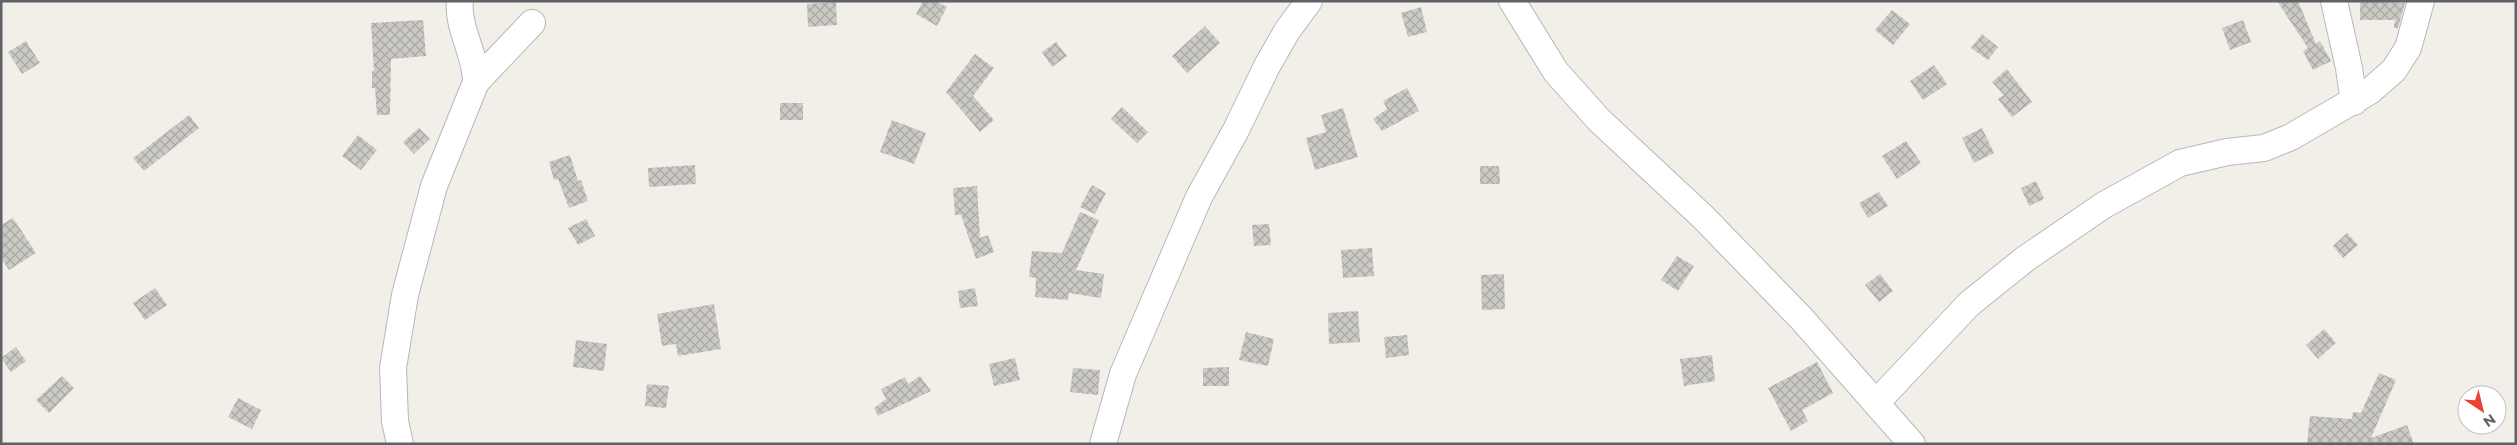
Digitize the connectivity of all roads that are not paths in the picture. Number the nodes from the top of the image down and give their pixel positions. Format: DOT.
graph roads {
  1 [pos="460,1"];
  2 [pos="1310,1"];
  3 [pos="1512,1"];
  4 [pos="2334,1"];
  5 [pos="2420,1"];
  6 [pos="532,23"];
  7 [pos="476,82"];
  8 [pos="2354,102"];
  9 [pos="1876,403"];
  10 [pos="400,444"];
  11 [pos="1103,444"];
  12 [pos="1912,444"];
  1 -- 7 [label="street"];
  2 -- 11 [label="street"];
  3 -- 9 [label="street"];
  4 -- 8 [label="street"];
  5 -- 8 [label="street"];
  6 -- 7 [label="street"];
  7 -- 10 [label="street"];
  8 -- 9 [label="street"];
  9 -- 12 [label="street"];
}
